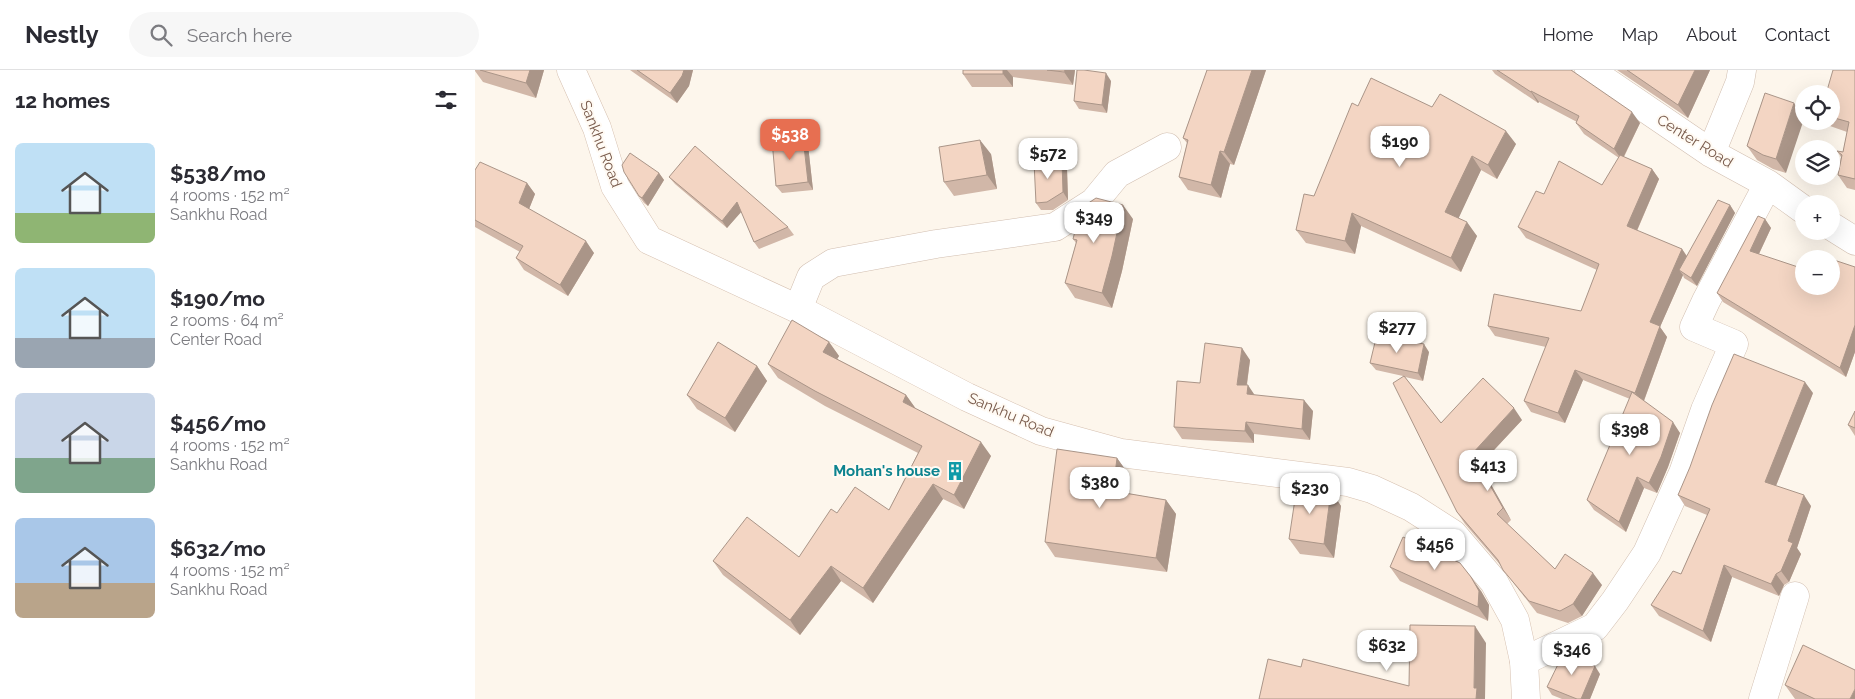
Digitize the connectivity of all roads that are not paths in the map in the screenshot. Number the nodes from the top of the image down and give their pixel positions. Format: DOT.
graph roads {
  1 [pos="571,70"];
  2 [pos="1589,70"];
  3 [pos="1742,70"];
  4 [pos="1167,147"];
  5 [pos="1711,153"];
  6 [pos="1768,184"];
  7 [pos="1795,204"];
  8 [pos="1840,232"];
  9 [pos="1855,241"];
  10 [pos="798,309"];
  11 [pos="1795,596"];
  12 [pos="1524,661"];
  13 [pos="1526,699"];
  14 [pos="1763,699"];
  1 -- 10 [label="street, Sankhu Road"];
  2 -- 5 [label="street, Center Road"];
  3 -- 5 [label="street"];
  4 -- 10 [label="street"];
  5 -- 6 [label="street, Center Road"];
  6 -- 7 [label="street, Center Road"];
  6 -- 12 [label="street"];
  8 -- 9 [label="street"];
  10 -- 12 [label="street, Sankhu Road"];
  11 -- 14 [label="street"];
  12 -- 13 [label="street, Sankhu Road"];
}
